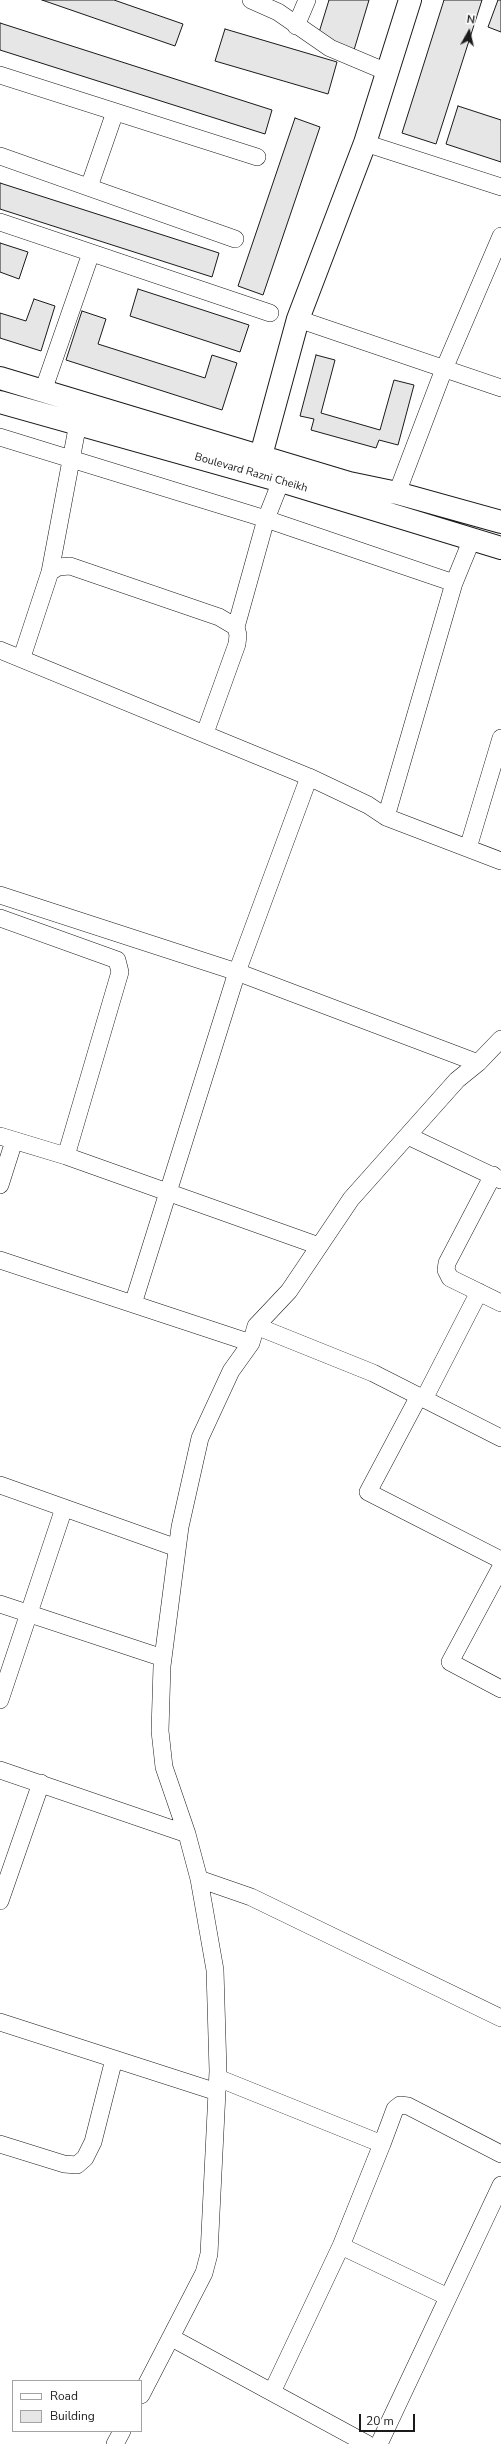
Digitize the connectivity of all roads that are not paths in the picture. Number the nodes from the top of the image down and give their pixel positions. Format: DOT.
graph roads {
  1 [pos="251,0"];
  2 [pos="307,0"];
  3 [pos="410,0"];
  4 [pos="296,26"];
  5 [pos="387,72"];
  6 [pos="0,75"];
  7 [pos="115,112"];
  8 [pos="365,143"];
  9 [pos="0,156"];
  10 [pos="257,157"];
  11 [pos="89,187"];
  12 [pos="501,187"];
  13 [pos="0,222"];
  14 [pos="501,236"];
  15 [pos="235,239"];
  16 [pos="91,253"];
  17 [pos="270,313"];
  18 [pos="298,319"];
  19 [pos="444,369"];
  20 [pos="0,378"];
  21 [pos="501,388"];
  22 [pos="43,391"];
  23 [pos="0,402"];
  24 [pos="78,424"];
  25 [pos="0,437"];
  26 [pos="71,458"];
  27 [pos="258,465"];
  28 [pos="281,481"];
  29 [pos="397,492"];
  30 [pos="266,519"];
  31 [pos="501,522"];
  32 [pos="472,539"];
  33 [pos="501,548"];
  34 [pos="50,572"];
  35 [pos="454,583"];
  36 [pos="236,627"];
  37 [pos="1,652"];
  38 [pos="22,657"];
  39 [pos="204,733"];
  40 [pos="501,738"];
  41 [pos="309,777"];
  42 [pos="386,817"];
  43 [pos="468,848"];
  44 [pos="501,861"];
  45 [pos="0,894"];
  46 [pos="0,918"];
  47 [pos="237,972"];
  48 [pos="498,1048"];
  49 [pos="478,1063"];
  50 [pos="408,1136"];
  51 [pos="7,1139"];
  52 [pos="66,1156"];
  53 [pos="497,1178"];
  54 [pos="0,1185"];
  55 [pos="167,1193"];
  56 [pos="320,1246"];
  57 [pos="0,1260"];
  58 [pos="479,1292"];
  59 [pos="501,1303"];
  60 [pos="133,1304"];
  61 [pos="256,1326"];
  62 [pos="251,1343"];
  63 [pos="422,1397"];
  64 [pos="501,1438"];
  65 [pos="0,1485"];
  66 [pos="64,1508"];
  67 [pos="177,1548"];
  68 [pos="501,1560"];
  69 [pos="501,1567"];
  70 [pos="0,1604"];
  71 [pos="29,1614"];
  72 [pos="163,1658"];
  73 [pos="501,1689"];
  74 [pos="0,1700"];
  75 [pos="0,1770"];
  76 [pos="41,1783"];
  77 [pos="187,1834"];
  78 [pos="199,1880"];
  79 [pos="0,1901"];
  80 [pos="501,2018"];
  81 [pos="0,2022"];
  82 [pos="114,2059"];
  83 [pos="217,2085"];
  84 [pos="0,2144"];
  85 [pos="382,2144"];
  86 [pos="501,2154"];
  87 [pos="501,2184"];
  88 [pos="341,2246"];
  89 [pos="448,2297"];
  90 [pos="172,2338"];
  91 [pos="272,2392"];
  92 [pos="142,2393"];
  93 [pos="121,2432"];
  94 [pos="115,2444"];
  95 [pos="367,2444"];
  96 [pos="379,2444"];
  1 -- 4 [label="street"];
  2 -- 4 [label="street"];
  3 -- 5 [label="main road"];
  4 -- 5 [label="street"];
  5 -- 8 [label="main road"];
  6 -- 7 [label="street"];
  7 -- 10 [label="street"];
  7 -- 11 [label="street"];
  8 -- 12 [label="street"];
  8 -- 18 [label="main road"];
  9 -- 11 [label="street"];
  11 -- 15 [label="street"];
  13 -- 16 [label="street"];
  14 -- 19 [label="street"];
  16 -- 17 [label="street"];
  16 -- 22 [label="street"];
  18 -- 19 [label="street"];
  18 -- 27 [label="main road"];
  19 -- 21 [label="street"];
  19 -- 29 [label="street"];
  20 -- 22 [label="main road, Boulevard Razni Cheikh"];
  22 -- 27 [label="main road, Boulevard Razni Cheikh"];
  23 -- 24 [label="main road, Boulevard Razni Cheikh"];
  24 -- 26 [label="street"];
  24 -- 27 [label="main road, Boulevard Razni Cheikh"];
  25 -- 26 [label="street"];
  26 -- 30 [label="street"];
  26 -- 34 [label="street"];
  27 -- 28 [label="main road, Boulevard Razni Cheikh"];
  27 -- 29 [label="main road, Boulevard Razni Cheikh"];
  28 -- 30 [label="street"];
  28 -- 32 [label="main road, Boulevard Razni Cheikh"];
  29 -- 31 [label="main road, Boulevard Razni Cheikh"];
  30 -- 35 [label="street"];
  30 -- 36 [label="street"];
  32 -- 33 [label="main road, Boulevard Razni Cheikh"];
  32 -- 35 [label="street"];
  34 -- 36 [label="street"];
  34 -- 38 [label="street"];
  35 -- 42 [label="street"];
  36 -- 39 [label="street"];
  37 -- 38 [label="street"];
  38 -- 39 [label="street"];
  39 -- 41 [label="street"];
  40 -- 43 [label="street"];
  41 -- 42 [label="street"];
  41 -- 47 [label="street"];
  42 -- 43 [label="street"];
  43 -- 44 [label="street"];
  45 -- 47 [label="street"];
  46 -- 52 [label="street"];
  47 -- 49 [label="street"];
  47 -- 55 [label="street"];
  48 -- 49 [label="street"];
  49 -- 50 [label="street"];
  50 -- 53 [label="street"];
  50 -- 56 [label="street"];
  51 -- 52 [label="street"];
  51 -- 54 [label="street"];
  52 -- 55 [label="street"];
  53 -- 58 [label="street"];
  55 -- 56 [label="street"];
  55 -- 60 [label="street"];
  56 -- 61 [label="street"];
  57 -- 60 [label="street"];
  58 -- 59 [label="street"];
  58 -- 63 [label="street"];
  60 -- 62 [label="street"];
  61 -- 62 [label="street"];
  61 -- 63 [label="street"];
  62 -- 67 [label="street"];
  63 -- 64 [label="street"];
  63 -- 68 [label="street"];
  65 -- 66 [label="street"];
  66 -- 67 [label="street"];
  66 -- 71 [label="street"];
  67 -- 72 [label="street"];
  69 -- 73 [label="street"];
  70 -- 71 [label="street"];
  71 -- 72 [label="street"];
  71 -- 74 [label="street"];
  72 -- 77 [label="street"];
  75 -- 76 [label="street"];
  76 -- 77 [label="street"];
  76 -- 79 [label="street"];
  77 -- 78 [label="street"];
  78 -- 80 [label="street"];
  78 -- 83 [label="street"];
  81 -- 82 [label="street"];
  82 -- 83 [label="street"];
  82 -- 84 [label="street"];
  83 -- 85 [label="street"];
  83 -- 90 [label="street"];
  85 -- 86 [label="street"];
  85 -- 88 [label="street"];
  87 -- 89 [label="street"];
  88 -- 89 [label="street"];
  88 -- 91 [label="street"];
  89 -- 96 [label="street"];
  90 -- 91 [label="street"];
  90 -- 92 [label="street"];
  91 -- 95 [label="street"];
  93 -- 94 [label="street"];
}
